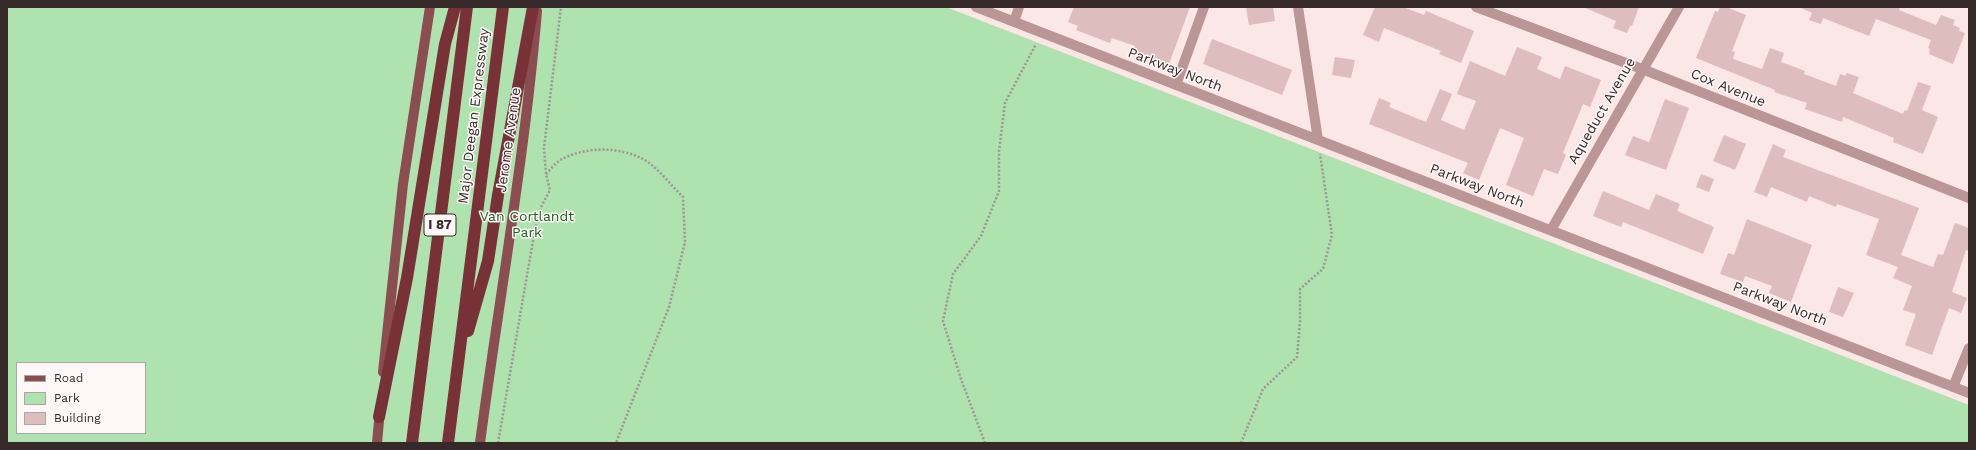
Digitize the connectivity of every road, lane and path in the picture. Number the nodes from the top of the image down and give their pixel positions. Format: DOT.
graph roads {
  1 [pos="430,7"];
  2 [pos="455,7"];
  3 [pos="467,7"];
  4 [pos="503,7"];
  5 [pos="533,7"];
  6 [pos="537,7"];
  7 [pos="561,7"];
  8 [pos="976,7"];
  9 [pos="1019,7"];
  10 [pos="1204,7"];
  11 [pos="1298,7"];
  12 [pos="1476,7"];
  13 [pos="1679,7"];
  14 [pos="1014,22"];
  15 [pos="1042,33"];
  16 [pos="1642,69"];
  17 [pos="1176,85"];
  18 [pos="1318,140"];
  19 [pos="546,174"];
  20 [pos="1969,198"];
  21 [pos="1551,230"];
  22 [pos="1969,348"];
  23 [pos="457,370"];
  24 [pos="1954,386"];
  25 [pos="1969,392"];
  26 [pos="379,417"];
  27 [pos="377,443"];
  28 [pos="412,443"];
  29 [pos="448,443"];
  30 [pos="480,443"];
  31 [pos="498,443"];
  32 [pos="616,443"];
  33 [pos="985,443"];
  34 [pos="1241,443"];
  1 -- 26 [label="main road"];
  2 -- 26 [label="highway"];
  3 -- 28 [label="highway, Major Deegan Expressway / I 87"];
  4 -- 23 [label="highway, Major Deegan Expressway / I 87"];
  5 -- 23 [label="highway"];
  6 -- 30 [label="main road, Jerome Avenue"];
  7 -- 19 [label="path"];
  8 -- 14 [label="street, Parkway North"];
  9 -- 14 [label="street"];
  10 -- 17 [label="street"];
  11 -- 18 [label="street"];
  12 -- 16 [label="street, Cox Avenue"];
  13 -- 16 [label="street, Aqueduct Avenue"];
  14 -- 15 [label="street, Parkway North"];
  15 -- 17 [label="street, Parkway North"];
  15 -- 33 [label="path"];
  16 -- 20 [label="street, Cox Avenue"];
  16 -- 21 [label="street, Aqueduct Avenue"];
  17 -- 18 [label="street, Parkway North"];
  18 -- 21 [label="street, Parkway North"];
  18 -- 34 [label="path"];
  19 -- 31 [label="path"];
  19 -- 32 [label="path"];
  21 -- 24 [label="street, Parkway North"];
  22 -- 24 [label="street"];
  23 -- 29 [label="highway, Major Deegan Expressway / I 87"];
  24 -- 25 [label="street, Parkway North"];
  26 -- 27 [label="main road"];
}
